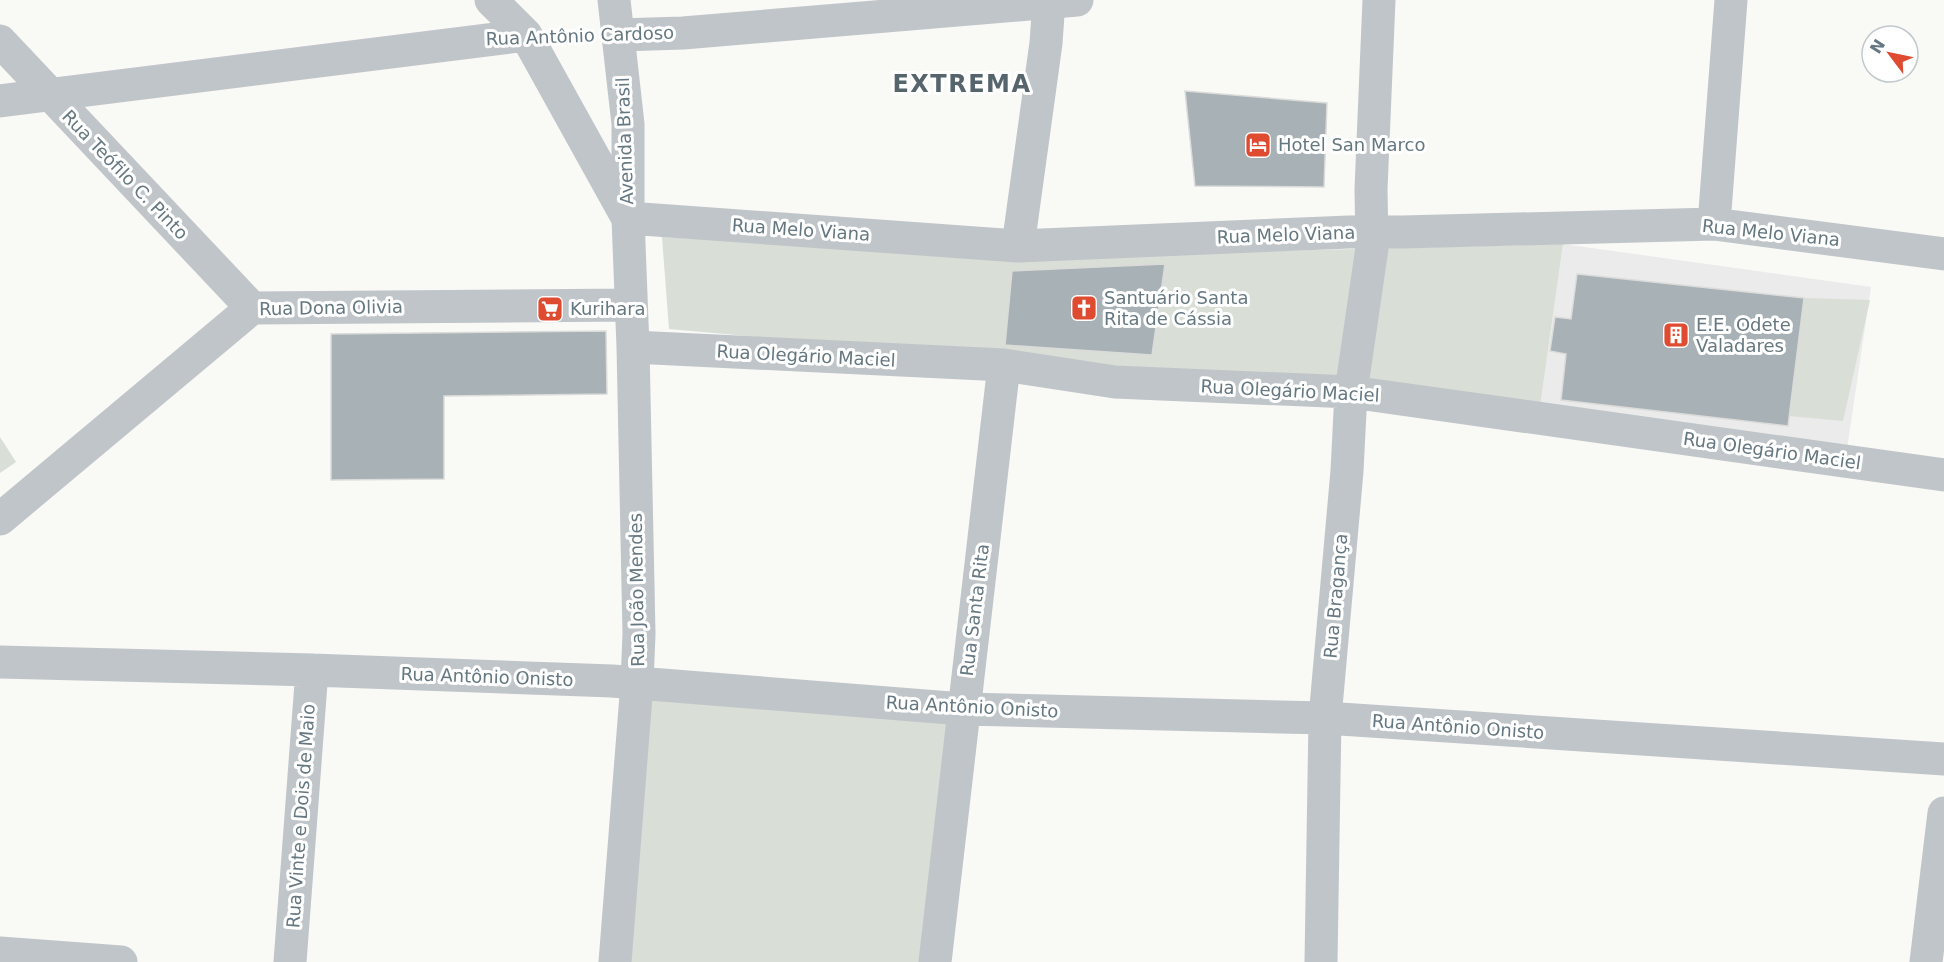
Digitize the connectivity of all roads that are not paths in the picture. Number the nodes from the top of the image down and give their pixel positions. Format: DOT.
graph roads {
  1 [pos="491,0"];
  2 [pos="614,0"];
  3 [pos="1379,0"];
  4 [pos="1731,0"];
  5 [pos="1058,1"];
  6 [pos="526,35"];
  7 [pos="619,35"];
  8 [pos="0,41"];
  9 [pos="49,95"];
  10 [pos="0,101"];
  11 [pos="628,218"];
  12 [pos="1714,224"];
  13 [pos="1372,232"];
  14 [pos="1018,246"];
  15 [pos="1944,254"];
  16 [pos="630,305"];
  17 [pos="252,308"];
  18 [pos="633,347"];
  19 [pos="1004,365"];
  20 [pos="1351,392"];
  21 [pos="1944,475"];
  22 [pos="0,519"];
  23 [pos="0,662"];
  24 [pos="312,670"];
  25 [pos="637,683"];
  26 [pos="963,709"];
  27 [pos="1324,718"];
  28 [pos="1944,759"];
  29 [pos="1944,813"];
  30 [pos="0,953"];
  31 [pos="121,962"];
  32 [pos="290,962"];
  33 [pos="615,962"];
  34 [pos="935,962"];
  35 [pos="1321,962"];
  36 [pos="1926,962"];
  1 -- 6 [label="street, Avenida Brasil"];
  2 -- 7 [label="street, Avenida Brasil"];
  3 -- 13 [label="street, Rua Bragança"];
  4 -- 12 [label="street"];
  5 -- 7 [label="street, Rua Antônio Cardoso"];
  5 -- 14 [label="street"];
  6 -- 9 [label="street, Rua Antônio Cardoso"];
  6 -- 11 [label="street, Avenida Brasil"];
  7 -- 11 [label="street, Avenida Brasil"];
  8 -- 9 [label="street, Rua Teófilo C. Pinto"];
  9 -- 10 [label="street, Rua Antônio Cardoso"];
  9 -- 17 [label="street, Rua Teófilo C. Pinto"];
  11 -- 14 [label="street, Rua Melo Viana"];
  11 -- 16 [label="street, Rua João Mendes"];
  12 -- 13 [label="street, Rua Melo Viana"];
  12 -- 15 [label="street, Rua Melo Viana"];
  13 -- 14 [label="street, Rua Melo Viana"];
  13 -- 20 [label="street, Rua Bragança"];
  16 -- 17 [label="street, Rua Dona Olivia"];
  16 -- 18 [label="street, Rua João Mendes"];
  17 -- 22 [label="street, Rua Dona Olivia"];
  18 -- 19 [label="street, Rua Olegário Maciel"];
  18 -- 25 [label="street, Rua João Mendes"];
  19 -- 20 [label="street, Rua Olegário Maciel"];
  19 -- 26 [label="street, Rua Santa Rita"];
  20 -- 21 [label="street, Rua Olegário Maciel"];
  20 -- 27 [label="street, Rua Bragança"];
  23 -- 24 [label="street, Rua Antônio Onisto"];
  24 -- 25 [label="street, Rua Antônio Onisto"];
  24 -- 32 [label="street, Rua Vinte e Dois de Maio"];
  25 -- 26 [label="street, Rua Antônio Onisto"];
  25 -- 33 [label="street, Rua João Mendes"];
  26 -- 27 [label="street, Rua Antônio Onisto"];
  26 -- 34 [label="street, Rua Santa Rita"];
  27 -- 28 [label="street, Rua Antônio Onisto"];
  27 -- 35 [label="street, Rua Bragança"];
  29 -- 36 [label="street"];
  30 -- 31 [label="street"];
}
